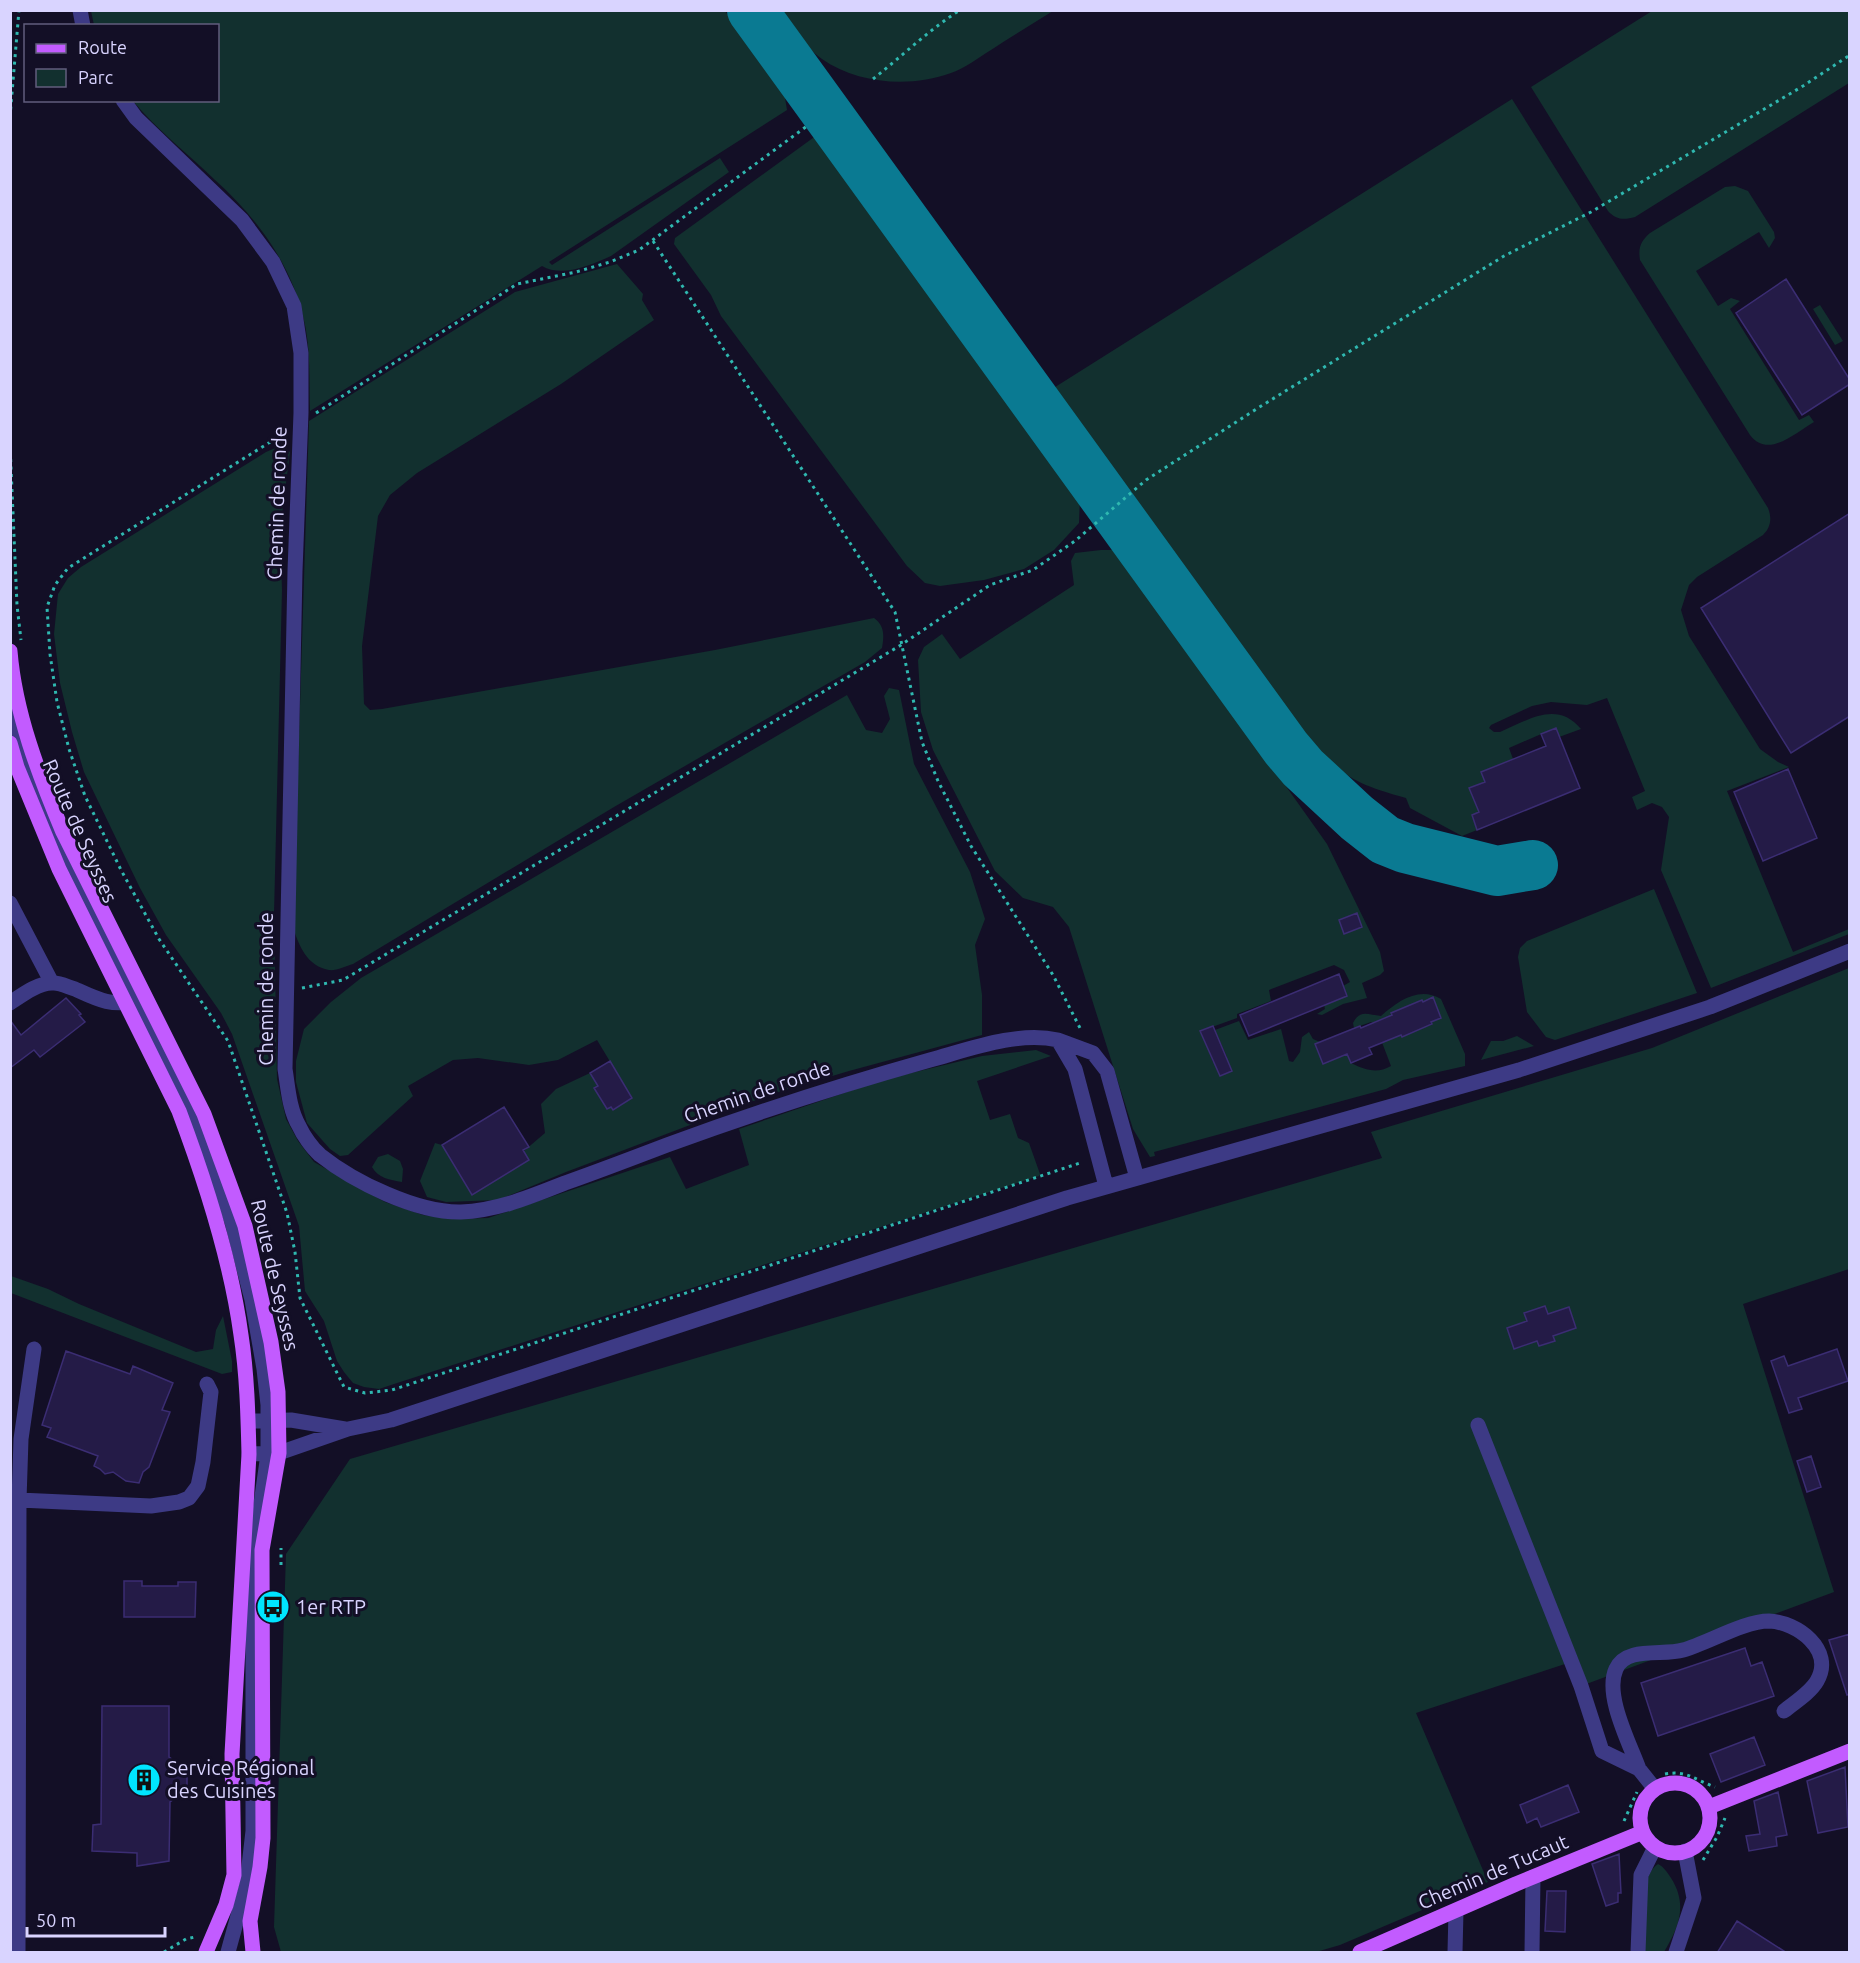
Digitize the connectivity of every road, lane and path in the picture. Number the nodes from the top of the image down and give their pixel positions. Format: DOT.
graph roads {
  1 [pos="19,10"];
  2 [pos="960,10"];
  3 [pos="1850,55"];
  4 [pos="873,79"];
  5 [pos="124,102"];
  6 [pos="10,117"];
  7 [pos="807,126"];
  8 [pos="653,240"];
  9 [pos="301,423"];
  10 [pos="10,444"];
  11 [pos="901,645"];
  12 [pos="16,646"];
  13 [pos="10,699"];
  14 [pos="10,743"];
  15 [pos="10,903"];
  16 [pos="1850,951"];
  17 [pos="52,982"];
  18 [pos="285,991"];
  19 [pos="136,1001"];
  20 [pos="10,1003"];
  21 [pos="1058,1040"];
  22 [pos="1093,1053"];
  23 [pos="1099,1157"];
  24 [pos="1137,1178"];
  25 [pos="1106,1186"];
  26 [pos="34,1349"];
  27 [pos="207,1384"];
  28 [pos="274,1420"];
  29 [pos="249,1421"];
  30 [pos="1478,1425"];
  31 [pos="348,1429"];
  32 [pos="273,1453"];
  33 [pos="249,1454"];
  34 [pos="19,1500"];
  35 [pos="1784,1711"];
  36 [pos="1850,1751"];
  37 [pos="1639,1769"];
  38 [pos="1655,1789"];
  39 [pos="1709,1807"];
  40 [pos="1642,1832"];
  41 [pos="1655,1847"];
  42 [pos="1685,1851"];
  43 [pos="1533,1877"];
  44 [pos="14,1878"];
  45 [pos="1456,1911"];
  46 [pos="18,1953"];
  47 [pos="206,1953"];
  48 [pos="228,1953"];
  49 [pos="254,1953"];
  50 [pos="1360,1953"];
  51 [pos="1455,1953"];
  52 [pos="1532,1953"];
  53 [pos="1638,1953"];
  54 [pos="1676,1953"];
  1 -- 6 [label="path"];
  2 -- 4 [label="path"];
  3 -- 11 [label="path"];
  5 -- 9 [label="street, Chemin de ronde"];
  7 -- 8 [label="path"];
  8 -- 9 [label="path"];
  8 -- 11 [label="path"];
  9 -- 18 [label="street, Chemin de ronde"];
  9 -- 23 [label="path"];
  10 -- 12 [label="path"];
  11 -- 18 [label="path"];
  11 -- 22 [label="path"];
  12 -- 19 [label="main road, Route de Seysses"];
  13 -- 19 [label="street, Route de Seysses"];
  14 -- 19 [label="main road, Route de Seysses"];
  15 -- 17 [label="street"];
  16 -- 24 [label="street"];
  17 -- 19 [label="street"];
  17 -- 20 [label="street"];
  18 -- 21 [label="street, Chemin de ronde"];
  19 -- 28 [label="street, Route de Seysses"];
  19 -- 28 [label="main road, Route de Seysses"];
  19 -- 29 [label="main road, Route de Seysses"];
  21 -- 22 [label="street, Chemin de ronde"];
  21 -- 23 [label="street"];
  22 -- 24 [label="street"];
  23 -- 25 [label="street"];
  24 -- 25 [label="street"];
  25 -- 31 [label="street"];
  26 -- 34 [label="street"];
  27 -- 34 [label="street"];
  28 -- 29 [label="street"];
  28 -- 31 [label="street"];
  28 -- 32 [label="main road, Route de Seysses"];
  29 -- 33 [label="main road, Route de Seysses"];
  30 -- 37 [label="street"];
  31 -- 32 [label="street"];
  32 -- 33 [label="street"];
  32 -- 48 [label="street, Route de Seysses"];
  32 -- 49 [label="main road, Route de Seysses"];
  33 -- 47 [label="main road, Route de Seysses"];
  34 -- 44 [label="street"];
  35 -- 37 [label="street"];
  36 -- 39 [label="main road"];
  37 -- 38 [label="street"];
  38 -- 39 [label="main road"];
  38 -- 40 [label="main road"];
  39 -- 42 [label="main road"];
  40 -- 41 [label="main road"];
  40 -- 43 [label="main road, Chemin de Tucaut"];
  41 -- 42 [label="main road"];
  41 -- 53 [label="street"];
  42 -- 54 [label="street"];
  43 -- 45 [label="main road, Chemin de Tucaut"];
  43 -- 52 [label="street"];
  44 -- 46 [label="street"];
  45 -- 50 [label="main road, Chemin de Tucaut"];
  45 -- 51 [label="street"];
}
